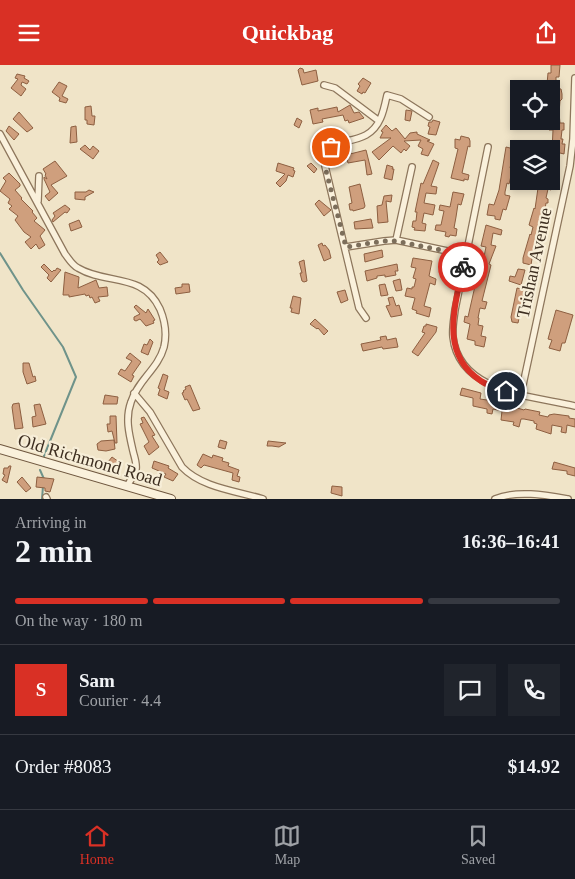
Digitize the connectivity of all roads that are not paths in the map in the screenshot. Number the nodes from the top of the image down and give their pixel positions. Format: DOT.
graph roads {
  1 [pos="575,78"];
  2 [pos="324,85"];
  3 [pos="574,104"];
  4 [pos="429,117"];
  5 [pos="379,121"];
  6 [pos="0,134"];
  7 [pos="488,147"];
  8 [pos="412,167"];
  9 [pos="40,177"];
  10 [pos="38,203"];
  11 [pos="396,241"];
  12 [pos="346,247"];
  13 [pos="466,255"];
  14 [pos="366,318"];
  15 [pos="134,393"];
  16 [pos="521,394"];
  17 [pos="575,405"];
  18 [pos="0,449"];
  19 [pos="127,486"];
  20 [pos="171,499"];
  21 [pos="263,499"];
  22 [pos="495,499"];
  23 [pos="568,499"];
  1 -- 3 [label="street, Trishan Avenue"];
  2 -- 5 [label="street"];
  3 -- 16 [label="street, Trishan Avenue"];
  4 -- 5 [label="street"];
  5 -- 12 [label="street"];
  6 -- 10 [label="street"];
  7 -- 13 [label="street"];
  8 -- 11 [label="street"];
  9 -- 10 [label="street"];
  10 -- 15 [label="street"];
  11 -- 12 [label="street"];
  11 -- 13 [label="street"];
  12 -- 14 [label="street"];
  13 -- 16 [label="street"];
  15 -- 19 [label="street"];
  15 -- 21 [label="street"];
  16 -- 17 [label="street"];
  18 -- 19 [label="street, Old Richmond Road"];
  19 -- 20 [label="street, Old Richmond Road"];
  22 -- 23 [label="street"];
}
